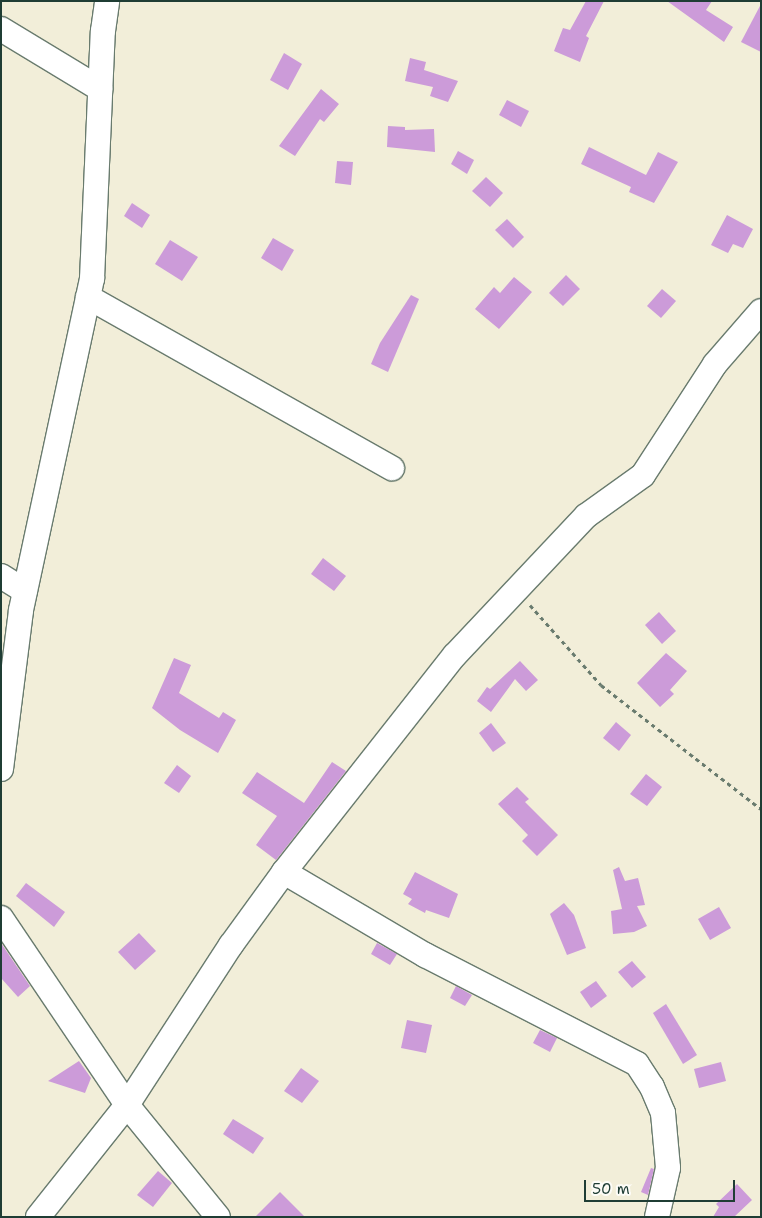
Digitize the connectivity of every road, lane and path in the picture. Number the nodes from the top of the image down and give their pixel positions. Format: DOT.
graph roads {
  1 [pos="107,1"];
  2 [pos="1,29"];
  3 [pos="100,89"];
  4 [pos="88,297"];
  5 [pos="761,311"];
  6 [pos="392,468"];
  7 [pos="1,576"];
  8 [pos="517,590"];
  9 [pos="25,591"];
  10 [pos="1,769"];
  11 [pos="761,809"];
  12 [pos="284,872"];
  13 [pos="1,918"];
  14 [pos="126,1105"];
  15 [pos="38,1217"];
  16 [pos="218,1217"];
  17 [pos="657,1217"];
  1 -- 3 [label="street"];
  2 -- 3 [label="street"];
  3 -- 4 [label="street"];
  4 -- 6 [label="street"];
  4 -- 9 [label="street"];
  5 -- 8 [label="street"];
  7 -- 9 [label="street"];
  8 -- 11 [label="path"];
  8 -- 12 [label="street"];
  9 -- 10 [label="street"];
  12 -- 14 [label="street"];
  12 -- 17 [label="street"];
  13 -- 14 [label="street"];
  14 -- 15 [label="street"];
  14 -- 16 [label="street"];
}
